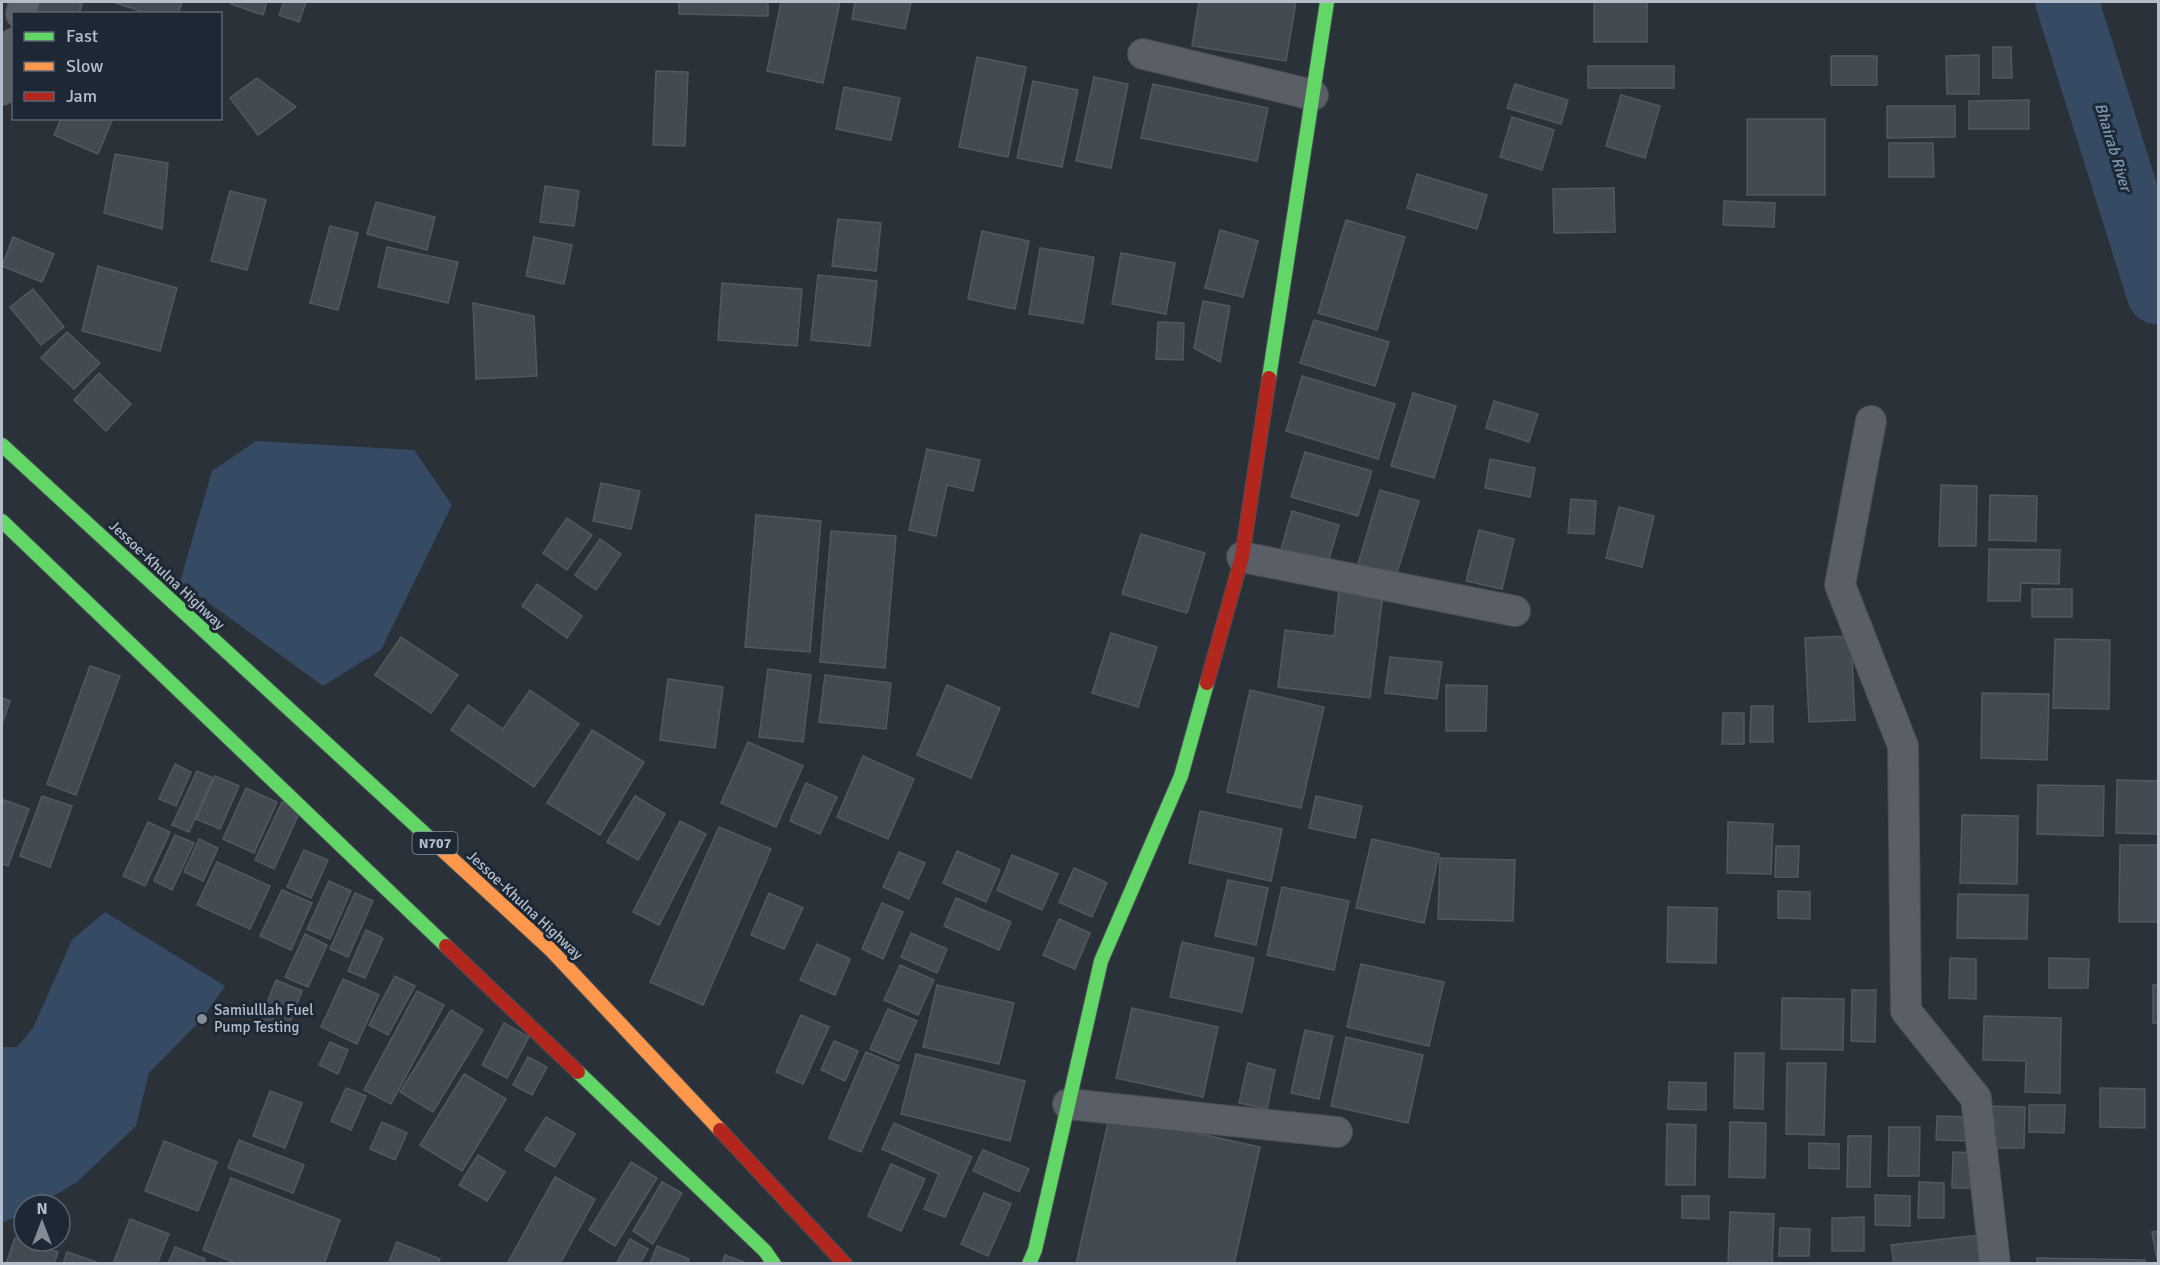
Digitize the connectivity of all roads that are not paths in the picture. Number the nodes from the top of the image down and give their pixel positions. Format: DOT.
graph roads {
  1 [pos="1327,2"];
  2 [pos="12,51"];
  3 [pos="1143,54"];
  4 [pos="2,90"];
  5 [pos="1313,95"];
  6 [pos="1871,421"];
  7 [pos="2,445"];
  8 [pos="3,528"];
  9 [pos="1242,557"];
  10 [pos="1515,611"];
  11 [pos="1068,1104"];
  12 [pos="1337,1132"];
  13 [pos="774,1263"];
  14 [pos="844,1263"];
  15 [pos="1029,1263"];
  16 [pos="1995,1263"];
  1 -- 5 [label="main road"];
  2 -- 4 [label="street"];
  3 -- 5 [label="street"];
  5 -- 9 [label="main road"];
  6 -- 16 [label="street"];
  7 -- 14 [label="main road, Jessoe-Khulna Highway / N707"];
  8 -- 13 [label="main road"];
  9 -- 10 [label="street"];
  9 -- 11 [label="main road"];
  11 -- 12 [label="street"];
  11 -- 15 [label="main road"];
}
